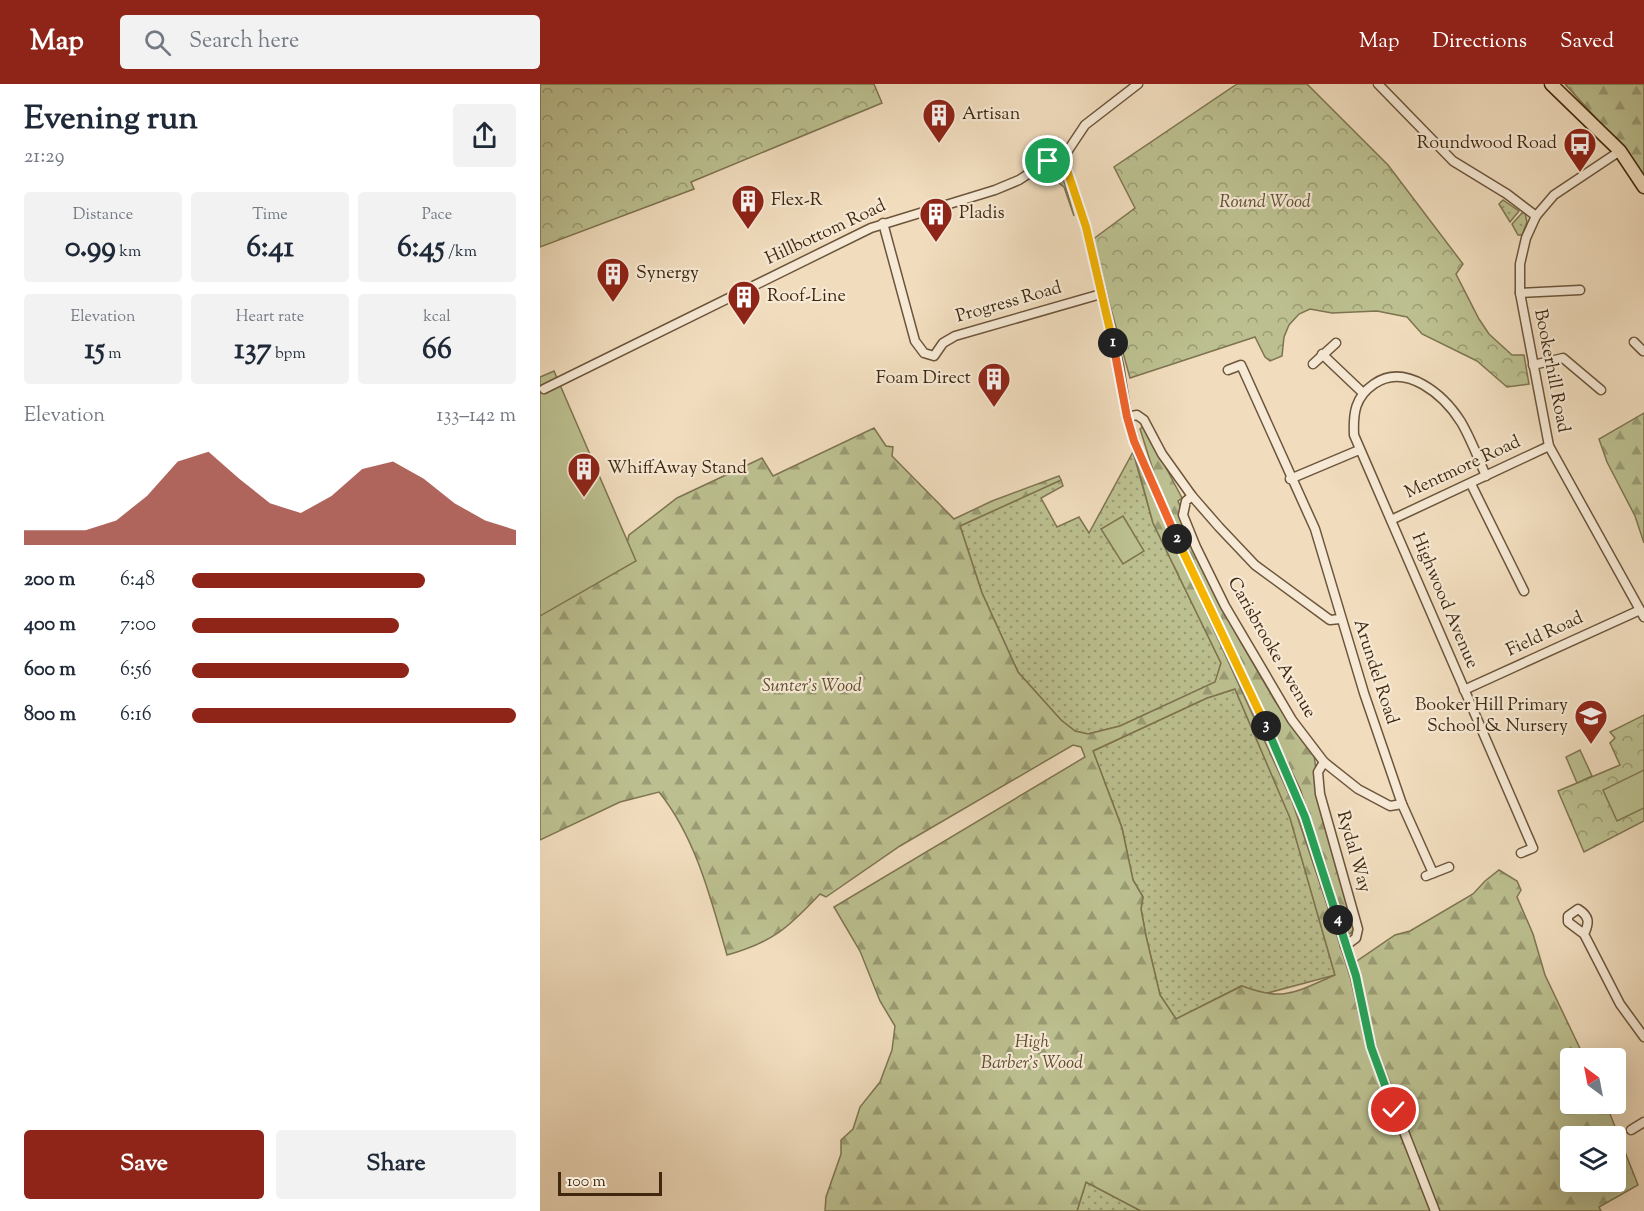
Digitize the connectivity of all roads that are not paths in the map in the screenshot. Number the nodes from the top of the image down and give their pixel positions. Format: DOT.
graph roads {
  1 [pos="1138,84"];
  2 [pos="1378,84"];
  3 [pos="1551,84"];
  4 [pos="1620,151"];
  5 [pos="1063,158"];
  6 [pos="1644,187"];
  7 [pos="1536,216"];
  8 [pos="883,223"];
  9 [pos="1580,290"];
  10 [pos="1520,293"];
  11 [pos="1101,294"];
  12 [pos="1336,343"];
  13 [pos="1322,354"];
  14 [pos="1313,364"];
  15 [pos="1533,365"];
  16 [pos="1228,370"];
  17 [pos="544,389"];
  18 [pos="1601,390"];
  19 [pos="1362,392"];
  20 [pos="1127,417"];
  21 [pos="1549,446"];
  22 [pos="1359,450"];
  23 [pos="1486,476"];
  24 [pos="1290,479"];
  25 [pos="1471,484"];
  26 [pos="1192,496"];
  27 [pos="1391,520"];
  28 [pos="1524,591"];
  29 [pos="1642,613"];
  30 [pos="1340,619"];
  31 [pos="1464,690"];
  32 [pos="1324,762"];
  33 [pos="1402,804"];
  34 [pos="1521,853"];
  35 [pos="1449,867"];
  36 [pos="1584,934"];
  37 [pos="1345,946"];
  38 [pos="1644,1037"];
  39 [pos="1644,1122"];
  40 [pos="1631,1130"];
  41 [pos="1435,1211"];
  1 -- 5 [label="street"];
  2 -- 7 [label="street"];
  3 -- 4 [label="highway"];
  4 -- 6 [label="highway"];
  4 -- 7 [label="street, Bookerhill Road"];
  5 -- 8 [label="street, Hillbottom Road"];
  5 -- 11 [label="street"];
  7 -- 10 [label="street, Bookerhill Road"];
  8 -- 11 [label="street, Progress Road"];
  8 -- 17 [label="street, Hillbottom Road"];
  9 -- 10 [label="street"];
  10 -- 15 [label="street, Bookerhill Road"];
  11 -- 20 [label="street"];
  12 -- 13 [label="street"];
  13 -- 14 [label="street"];
  13 -- 19 [label="street"];
  15 -- 18 [label="street"];
  15 -- 21 [label="street, Bookerhill Road"];
  16 -- 24 [label="street, Arundel Road"];
  19 -- 22 [label="street, Highwood Avenue"];
  19 -- 23 [label="street"];
  20 -- 26 [label="street"];
  20 -- 37 [label="street"];
  21 -- 23 [label="street, Mentmore Road"];
  21 -- 29 [label="street, Bookerhill Road"];
  22 -- 24 [label="street"];
  22 -- 27 [label="street, Highwood Avenue"];
  23 -- 25 [label="street, Mentmore Road"];
  24 -- 30 [label="street, Arundel Road"];
  25 -- 27 [label="street, Mentmore Road"];
  25 -- 28 [label="street"];
  26 -- 30 [label="street"];
  26 -- 32 [label="street, Carisbrooke Avenue"];
  27 -- 31 [label="street, Highwood Avenue"];
  29 -- 31 [label="street, Field Road"];
  30 -- 33 [label="street, Arundel Road"];
  31 -- 34 [label="street, Highwood Avenue"];
  32 -- 33 [label="street, Carisbrooke Avenue"];
  32 -- 37 [label="street, Rydal Way"];
  33 -- 35 [label="street, Arundel Road"];
  36 -- 38 [label="street"];
  37 -- 41 [label="street"];
  39 -- 40 [label="street"];
}
